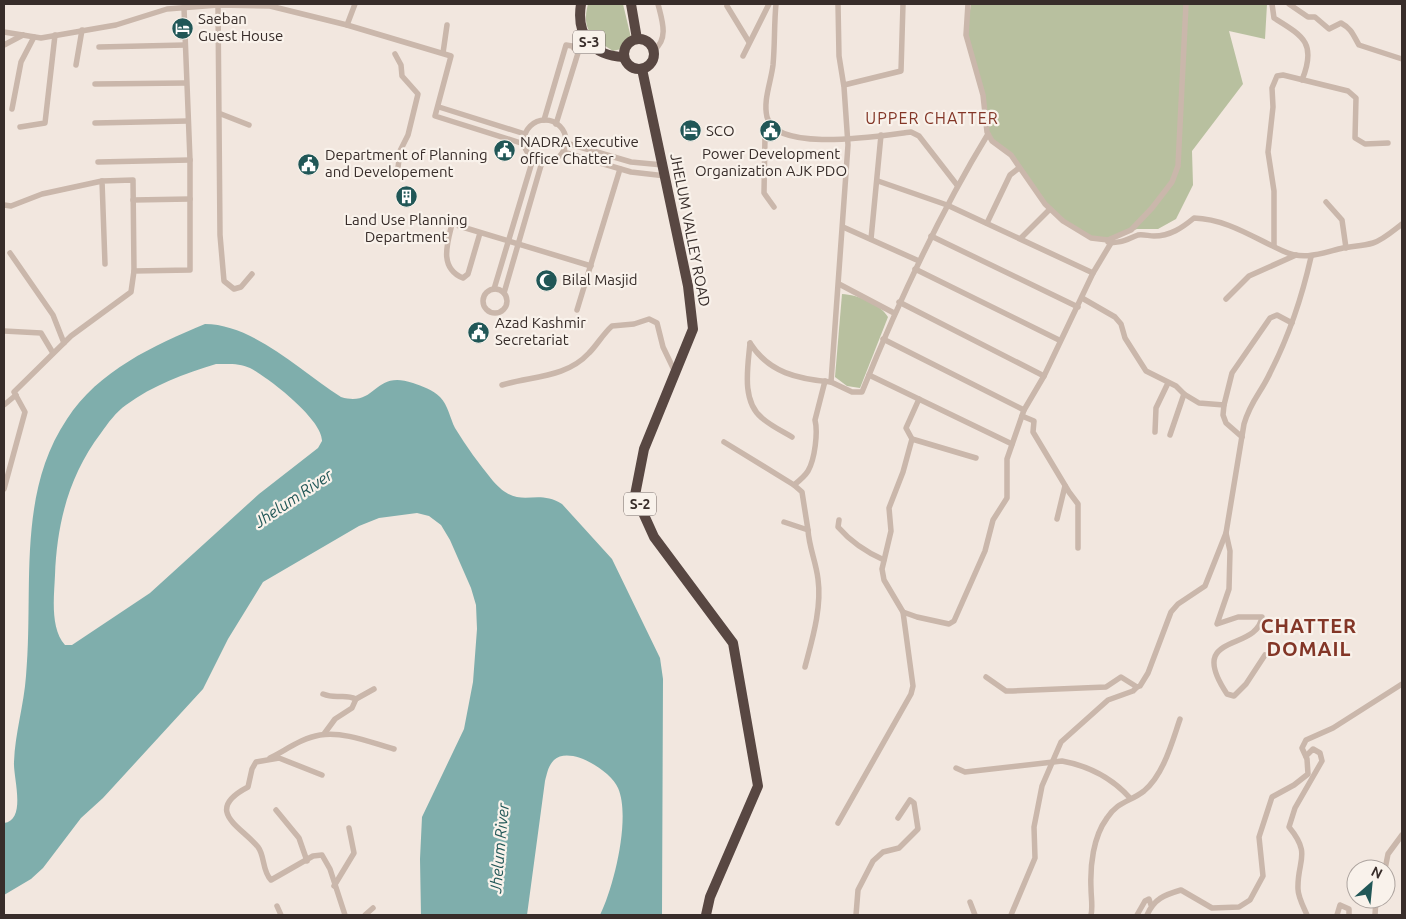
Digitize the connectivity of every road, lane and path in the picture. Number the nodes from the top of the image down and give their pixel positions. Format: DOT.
graph roads {
  1 [pos="355,4"];
  2 [pos="581,4"];
  3 [pos="631,4"];
  4 [pos="658,4"];
  5 [pos="769,4"];
  6 [pos="776,4"];
  7 [pos="838,4"];
  8 [pos="903,4"];
  9 [pos="968,4"];
  10 [pos="1186,4"];
  11 [pos="1272,4"];
  12 [pos="1289,4"];
  13 [pos="218,5"];
  14 [pos="726,6"];
  15 [pos="184,8"];
  16 [pos="347,24"];
  17 [pos="447,25"];
  18 [pos="82,30"];
  19 [pos="4,32"];
  20 [pos="23,35"];
  21 [pos="55,35"];
  22 [pos="34,37"];
  23 [pos="637,39"];
  24 [pos="750,42"];
  25 [pos="4,45"];
  26 [pos="185,45"];
  27 [pos="99,47"];
  28 [pos="654,50"];
  29 [pos="443,53"];
  30 [pos="395,54"];
  31 [pos="743,56"];
  32 [pos="624,57"];
  33 [pos="1402,59"];
  34 [pos="76,65"];
  35 [pos="642,69"];
  36 [pos="1302,80"];
  37 [pos="186,83"];
  38 [pos="96,84"];
  39 [pos="844,85"];
  40 [pos="439,107"];
  41 [pos="12,109"];
  42 [pos="221,114"];
  43 [pos="544,120"];
  44 [pos="188,121"];
  45 [pos="95,123"];
  46 [pos="556,124"];
  47 [pos="772,124"];
  48 [pos="249,125"];
  49 [pos="20,127"];
  50 [pos="525,134"];
  51 [pos="988,134"];
  52 [pos="881,135"];
  53 [pos="848,141"];
  54 [pos="566,143"];
  55 [pos="1388,143"];
  56 [pos="524,144"];
  57 [pos="563,152"];
  58 [pos="533,159"];
  59 [pos="190,160"];
  60 [pos="98,162"];
  61 [pos="542,162"];
  62 [pos="1019,168"];
  63 [pos="620,169"];
  64 [pos="664,171"];
  65 [pos="397,176"];
  66 [pos="102,181"];
  67 [pos="878,181"];
  68 [pos="957,186"];
  69 [pos="190,199"];
  70 [pos="133,200"];
  71 [pos="1326,202"];
  72 [pos="947,204"];
  73 [pos="4,205"];
  74 [pos="774,207"];
  75 [pos="1050,209"];
  76 [pos="987,223"];
  77 [pos="1402,224"];
  78 [pos="843,227"];
  79 [pos="480,233"];
  80 [pos="931,236"];
  81 [pos="1021,238"];
  82 [pos="872,239"];
  83 [pos="1098,239"];
  84 [pos="508,242"];
  85 [pos="1111,243"];
  86 [pos="518,245"];
  87 [pos="1274,246"];
  88 [pos="1346,248"];
  89 [pos="10,253"];
  90 [pos="1296,255"];
  91 [pos="1311,257"];
  92 [pos="919,261"];
  93 [pos="105,264"];
  94 [pos="591,266"];
  95 [pos="915,269"];
  96 [pos="134,271"];
  97 [pos="1093,273"];
  98 [pos="252,274"];
  99 [pos="839,284"];
  100 [pos="494,289"];
  101 [pos="504,293"];
  102 [pos="1082,298"];
  103 [pos="1226,298"];
  104 [pos="899,302"];
  105 [pos="1078,307"];
  106 [pos="577,310"];
  107 [pos="894,313"];
  108 [pos="1292,323"];
  109 [pos="4,331"];
  110 [pos="883,339"];
  111 [pos="1059,340"];
  112 [pos="64,343"];
  113 [pos="53,353"];
  114 [pos="675,372"];
  115 [pos="869,374"];
  116 [pos="1044,376"];
  117 [pos="828,382"];
  118 [pos="1168,383"];
  119 [pos="502,385"];
  120 [pos="1184,394"];
  121 [pos="16,395"];
  122 [pos="919,399"];
  123 [pos="4,405"];
  124 [pos="1224,406"];
  125 [pos="1023,413"];
  126 [pos="1155,432"];
  127 [pos="1170,435"];
  128 [pos="1242,436"];
  129 [pos="792,437"];
  130 [pos="912,439"];
  131 [pos="724,442"];
  132 [pos="1012,444"];
  133 [pos="976,458"];
  134 [pos="794,485"];
  135 [pos="1064,486"];
  136 [pos="4,488"];
  137 [pos="1057,519"];
  138 [pos="839,520"];
  139 [pos="784,522"];
  140 [pos="808,530"];
  141 [pos="1226,533"];
  142 [pos="1078,548"];
  143 [pos="884,560"];
  144 [pos="902,612"];
  145 [pos="1265,655"];
  146 [pos="805,667"];
  147 [pos="986,677"];
  148 [pos="1402,684"];
  149 [pos="1137,687"];
  150 [pos="374,689"];
  151 [pos="323,694"];
  152 [pos="356,699"];
  153 [pos="1180,719"];
  154 [pos="324,734"];
  155 [pos="394,749"];
  156 [pos="1306,756"];
  157 [pos="268,759"];
  158 [pos="1051,764"];
  159 [pos="956,768"];
  160 [pos="322,775"];
  161 [pos="1130,798"];
  162 [pos="276,810"];
  163 [pos="898,818"];
  164 [pos="838,824"];
  165 [pos="349,828"];
  166 [pos="1402,835"];
  167 [pos="1387,859"];
  168 [pos="307,860"];
  169 [pos="334,886"];
  170 [pos="970,902"];
  171 [pos="1151,905"];
  172 [pos="277,906"];
  173 [pos="373,908"];
  174 [pos="281,915"];
  175 [pos="345,915"];
  176 [pos="365,915"];
  177 [pos="706,915"];
  178 [pos="856,915"];
  179 [pos="975,915"];
  180 [pos="1011,915"];
  181 [pos="1091,915"];
  182 [pos="1137,915"];
  183 [pos="1147,915"];
  184 [pos="1307,915"];
  185 [pos="1337,915"];
  186 [pos="1349,915"];
  1 -- 16 [label="street"];
  2 -- 32 [label="highway, S-3"];
  3 -- 23 [label="highway"];
  4 -- 28 [label="street"];
  5 -- 24 [label="street"];
  6 -- 47 [label="street"];
  7 -- 39 [label="street"];
  8 -- 39 [label="street"];
  9 -- 51 [label="street"];
  10 -- 83 [label="street"];
  11 -- 36 [label="street"];
  12 -- 33 [label="street"];
  13 -- 15 [label="street"];
  13 -- 16 [label="street"];
  13 -- 42 [label="street"];
  14 -- 24 [label="street"];
  15 -- 18 [label="street"];
  15 -- 26 [label="street"];
  16 -- 29 [label="street"];
  17 -- 29 [label="street"];
  18 -- 21 [label="street"];
  18 -- 34 [label="street"];
  19 -- 20 [label="street"];
  20 -- 22 [label="street"];
  20 -- 25 [label="street"];
  21 -- 22 [label="street"];
  21 -- 49 [label="street"];
  22 -- 41 [label="street"];
  23 -- 28 [label="highway"];
  23 -- 32 [label="highway"];
  24 -- 31 [label="street"];
  26 -- 27 [label="street"];
  26 -- 37 [label="street"];
  28 -- 35 [label="highway"];
  29 -- 40 [label="street"];
  30 -- 65 [label="street"];
  32 -- 35 [label="highway"];
  35 -- 64 [label="highway, JHELUM VALLEY ROAD / S-2"];
  36 -- 55 [label="street"];
  36 -- 87 [label="street"];
  37 -- 38 [label="street"];
  37 -- 44 [label="street"];
  39 -- 53 [label="street"];
  40 -- 50 [label="street"];
  40 -- 56 [label="street"];
  42 -- 48 [label="street"];
  42 -- 98 [label="street"];
  43 -- 46 [label="street"];
  43 -- 46 [label="street"];
  43 -- 50 [label="street"];
  44 -- 45 [label="street"];
  44 -- 59 [label="street"];
  46 -- 54 [label="street"];
  47 -- 53 [label="street"];
  47 -- 74 [label="street"];
  50 -- 56 [label="street"];
  51 -- 62 [label="street"];
  51 -- 68 [label="street"];
  52 -- 53 [label="street"];
  52 -- 67 [label="street"];
  52 -- 68 [label="street"];
  53 -- 78 [label="street"];
  54 -- 57 [label="street"];
  54 -- 64 [label="street"];
  56 -- 58 [label="street"];
  57 -- 61 [label="street"];
  57 -- 63 [label="street"];
  58 -- 61 [label="street"];
  58 -- 84 [label="street"];
  59 -- 60 [label="street"];
  59 -- 69 [label="street"];
  61 -- 86 [label="street"];
  62 -- 75 [label="street"];
  62 -- 76 [label="street"];
  63 -- 64 [label="street"];
  63 -- 94 [label="street"];
  64 -- 114 [label="highway, JHELUM VALLEY ROAD / S-2"];
  66 -- 70 [label="street"];
  66 -- 73 [label="street"];
  66 -- 93 [label="street"];
  67 -- 72 [label="street"];
  67 -- 82 [label="street"];
  68 -- 72 [label="street"];
  69 -- 70 [label="street"];
  69 -- 96 [label="street"];
  70 -- 96 [label="street"];
  71 -- 88 [label="street"];
  72 -- 76 [label="street"];
  72 -- 80 [label="street"];
  75 -- 81 [label="street"];
  75 -- 83 [label="street"];
  76 -- 81 [label="street"];
  77 -- 88 [label="street"];
  78 -- 82 [label="street"];
  78 -- 99 [label="street"];
  79 -- 79 [label="street"];
  79 -- 84 [label="street"];
  80 -- 92 [label="street"];
  80 -- 105 [label="street"];
  81 -- 97 [label="street"];
  82 -- 92 [label="street"];
  83 -- 85 [label="street"];
  84 -- 86 [label="street"];
  84 -- 100 [label="street"];
  85 -- 87 [label="street"];
  85 -- 97 [label="street"];
  86 -- 94 [label="street"];
  86 -- 101 [label="street"];
  87 -- 90 [label="street"];
  88 -- 91 [label="street"];
  89 -- 112 [label="street"];
  90 -- 91 [label="street"];
  90 -- 103 [label="street"];
  91 -- 108 [label="street"];
  92 -- 95 [label="street"];
  94 -- 106 [label="street"];
  95 -- 104 [label="street"];
  95 -- 111 [label="street"];
  96 -- 112 [label="street"];
  97 -- 102 [label="street"];
  99 -- 107 [label="street"];
  99 -- 117 [label="street"];
  100 -- 101 [label="street"];
  100 -- 101 [label="street"];
  102 -- 105 [label="street"];
  102 -- 118 [label="street"];
  104 -- 107 [label="street"];
  104 -- 116 [label="street"];
  105 -- 111 [label="street"];
  107 -- 110 [label="street"];
  108 -- 124 [label="street"];
  108 -- 128 [label="street"];
  109 -- 113 [label="street"];
  110 -- 115 [label="street"];
  110 -- 125 [label="street"];
  111 -- 116 [label="street"];
  112 -- 113 [label="street"];
  113 -- 121 [label="street"];
  114 -- 119 [label="street"];
  114 -- 177 [label="highway, JHELUM VALLEY ROAD / S-2"];
  115 -- 117 [label="street"];
  115 -- 122 [label="street"];
  116 -- 125 [label="street"];
  117 -- 129 [label="street"];
  117 -- 134 [label="street"];
  118 -- 120 [label="street"];
  118 -- 126 [label="street"];
  120 -- 124 [label="street"];
  120 -- 127 [label="street"];
  121 -- 123 [label="street"];
  121 -- 136 [label="street"];
  122 -- 130 [label="street"];
  122 -- 132 [label="street"];
  124 -- 128 [label="street"];
  125 -- 132 [label="street"];
  125 -- 135 [label="street"];
  128 -- 141 [label="street"];
  130 -- 133 [label="street"];
  130 -- 143 [label="street"];
  131 -- 134 [label="street"];
  132 -- 144 [label="street"];
  134 -- 140 [label="street"];
  135 -- 137 [label="street"];
  135 -- 142 [label="street"];
  138 -- 143 [label="street"];
  139 -- 140 [label="street"];
  140 -- 146 [label="street"];
  141 -- 145 [label="street"];
  141 -- 149 [label="street"];
  143 -- 144 [label="street"];
  144 -- 164 [label="street"];
  147 -- 149 [label="street"];
  148 -- 156 [label="street"];
  149 -- 158 [label="street"];
  150 -- 152 [label="street"];
  151 -- 152 [label="street"];
  152 -- 154 [label="street"];
  153 -- 161 [label="street"];
  154 -- 155 [label="street"];
  154 -- 157 [label="street"];
  156 -- 171 [label="street"];
  156 -- 184 [label="street"];
  157 -- 160 [label="street"];
  157 -- 168 [label="street"];
  158 -- 159 [label="street"];
  158 -- 161 [label="street"];
  158 -- 180 [label="street"];
  161 -- 181 [label="street"];
  162 -- 168 [label="street"];
  163 -- 178 [label="street"];
  165 -- 169 [label="street"];
  166 -- 167 [label="street"];
  168 -- 169 [label="street"];
  169 -- 175 [label="street"];
  170 -- 179 [label="street"];
  171 -- 182 [label="street"];
  171 -- 183 [label="street"];
  172 -- 174 [label="street"];
  173 -- 176 [label="street"];
  185 -- 186 [label="street"];
}
